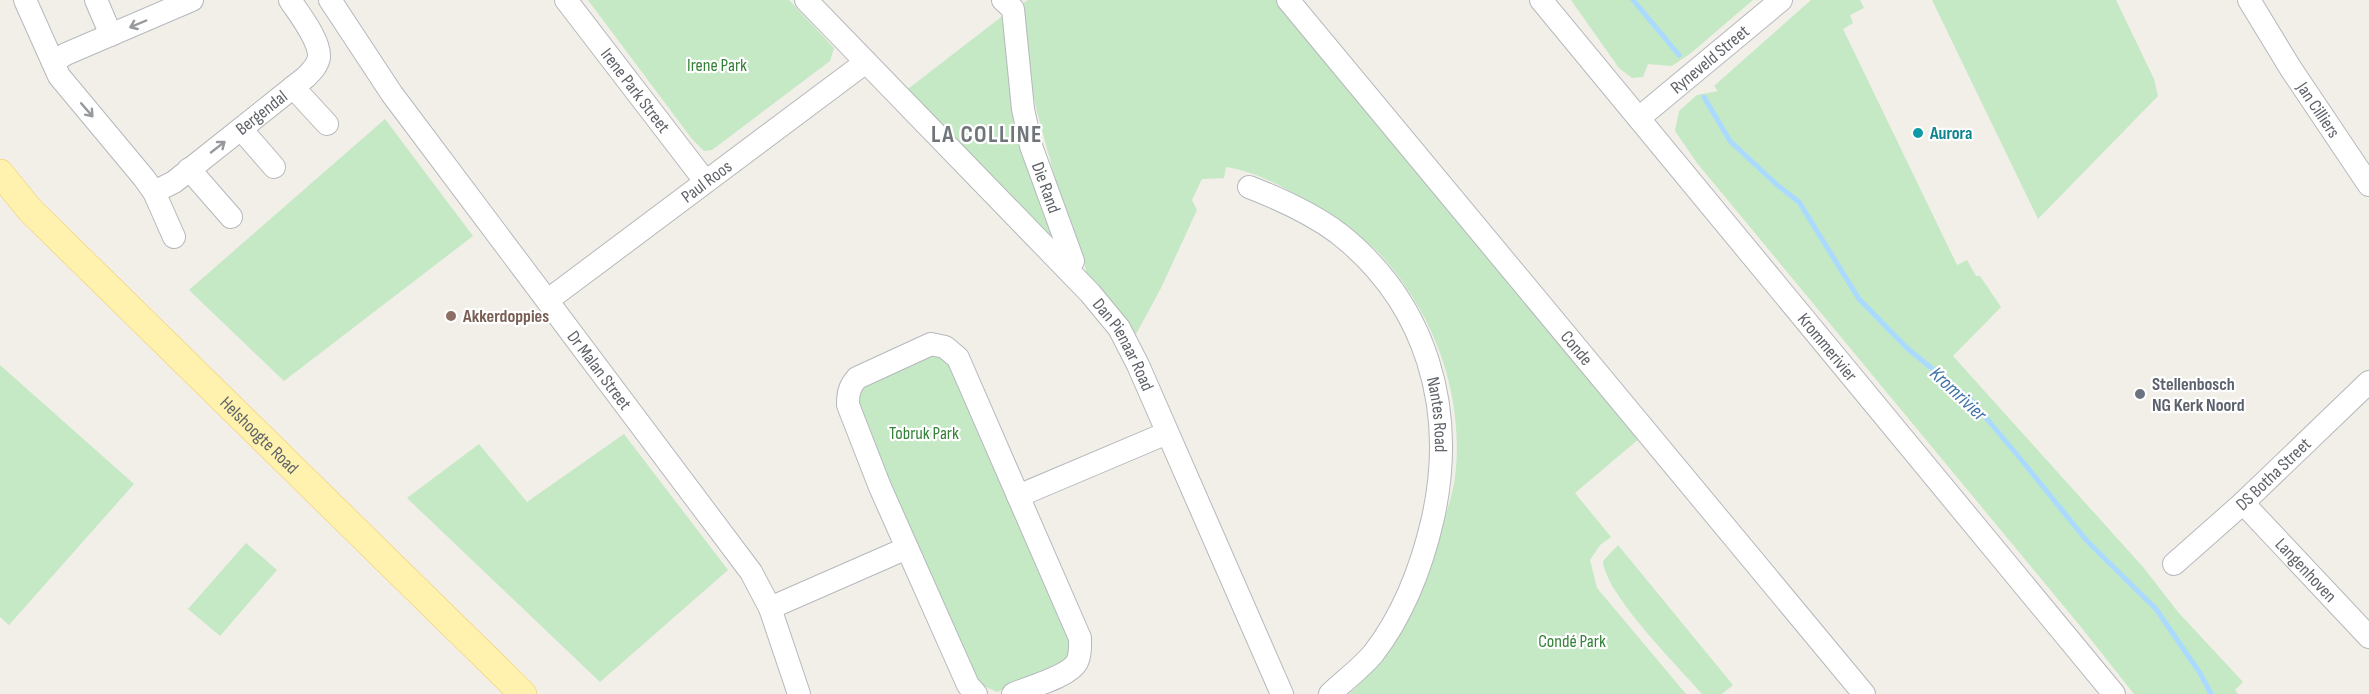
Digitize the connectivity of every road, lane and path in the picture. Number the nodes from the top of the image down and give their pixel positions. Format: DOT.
graph roads {
  1 [pos="25,0"];
  2 [pos="96,0"];
  3 [pos="330,0"];
  4 [pos="566,0"];
  5 [pos="806,0"];
  6 [pos="1003,0"];
  7 [pos="1288,0"];
  8 [pos="1541,0"];
  9 [pos="1781,0"];
  10 [pos="2249,0"];
  11 [pos="2255,0"];
  12 [pos="179,3"];
  13 [pos="301,4"];
  14 [pos="111,35"];
  15 [pos="2271,35"];
  16 [pos="53,62"];
  17 [pos="866,62"];
  18 [pos="293,87"];
  19 [pos="1639,118"];
  20 [pos="327,124"];
  21 [pos="241,129"];
  22 [pos="274,167"];
  23 [pos="189,169"];
  24 [pos="0,173"];
  25 [pos="705,181"];
  26 [pos="2369,185"];
  27 [pos="1249,187"];
  28 [pos="154,192"];
  29 [pos="231,217"];
  30 [pos="174,237"];
  31 [pos="1067,269"];
  32 [pos="548,300"];
  33 [pos="2369,382"];
  34 [pos="1167,433"];
  35 [pos="1018,496"];
  36 [pos="2243,503"];
  37 [pos="907,548"];
  38 [pos="2174,564"];
  39 [pos="770,608"];
  40 [pos="2369,637"];
  41 [pos="523,694"];
  42 [pos="799,694"];
  43 [pos="976,694"];
  44 [pos="1013,694"];
  45 [pos="1282,694"];
  46 [pos="1330,694"];
  47 [pos="1864,694"];
  48 [pos="2114,694"];
  1 -- 16 [label="street"];
  2 -- 14 [label="street"];
  3 -- 32 [label="street, Dr Malan Street"];
  4 -- 25 [label="street, Irene Park Street"];
  5 -- 17 [label="street"];
  6 -- 31 [label="street, Die Rand"];
  7 -- 47 [label="street, Conde"];
  8 -- 19 [label="street, Krommerivier"];
  9 -- 19 [label="street, Ryneveld Street"];
  10 -- 15 [label="street, Jan Cilliers"];
  11 -- 15 [label="street, Jan Cilliers"];
  12 -- 14 [label="street, one-way"];
  13 -- 18 [label="street, Bergendal"];
  14 -- 16 [label="street"];
  15 -- 26 [label="street, Jan Cilliers"];
  16 -- 28 [label="street, one-way"];
  17 -- 25 [label="street, Paul Roos"];
  17 -- 31 [label="street, Dan Pienaar Road"];
  18 -- 20 [label="street"];
  18 -- 21 [label="street, Bergendal"];
  19 -- 48 [label="street, Krommerivier"];
  21 -- 22 [label="street"];
  23 -- 21 [label="street, Bergendal, one-way"];
  23 -- 28 [label="street, Bergendal"];
  23 -- 29 [label="street"];
  24 -- 41 [label="main road, Helshoogte Road"];
  25 -- 32 [label="street, Paul Roos"];
  27 -- 46 [label="street, Nantes Road"];
  28 -- 30 [label="street"];
  31 -- 34 [label="street, Dan Pienaar Road"];
  32 -- 39 [label="street, Dr Malan Street"];
  33 -- 36 [label="street, DS Botha Street"];
  34 -- 35 [label="street"];
  34 -- 45 [label="street, Dan Pienaar Road"];
  35 -- 37 [label="street"];
  35 -- 44 [label="street"];
  36 -- 38 [label="street, DS Botha Street"];
  36 -- 40 [label="street, Langenhoven"];
  37 -- 39 [label="street"];
  37 -- 43 [label="street"];
  39 -- 42 [label="street, Dr Malan Street"];
}
